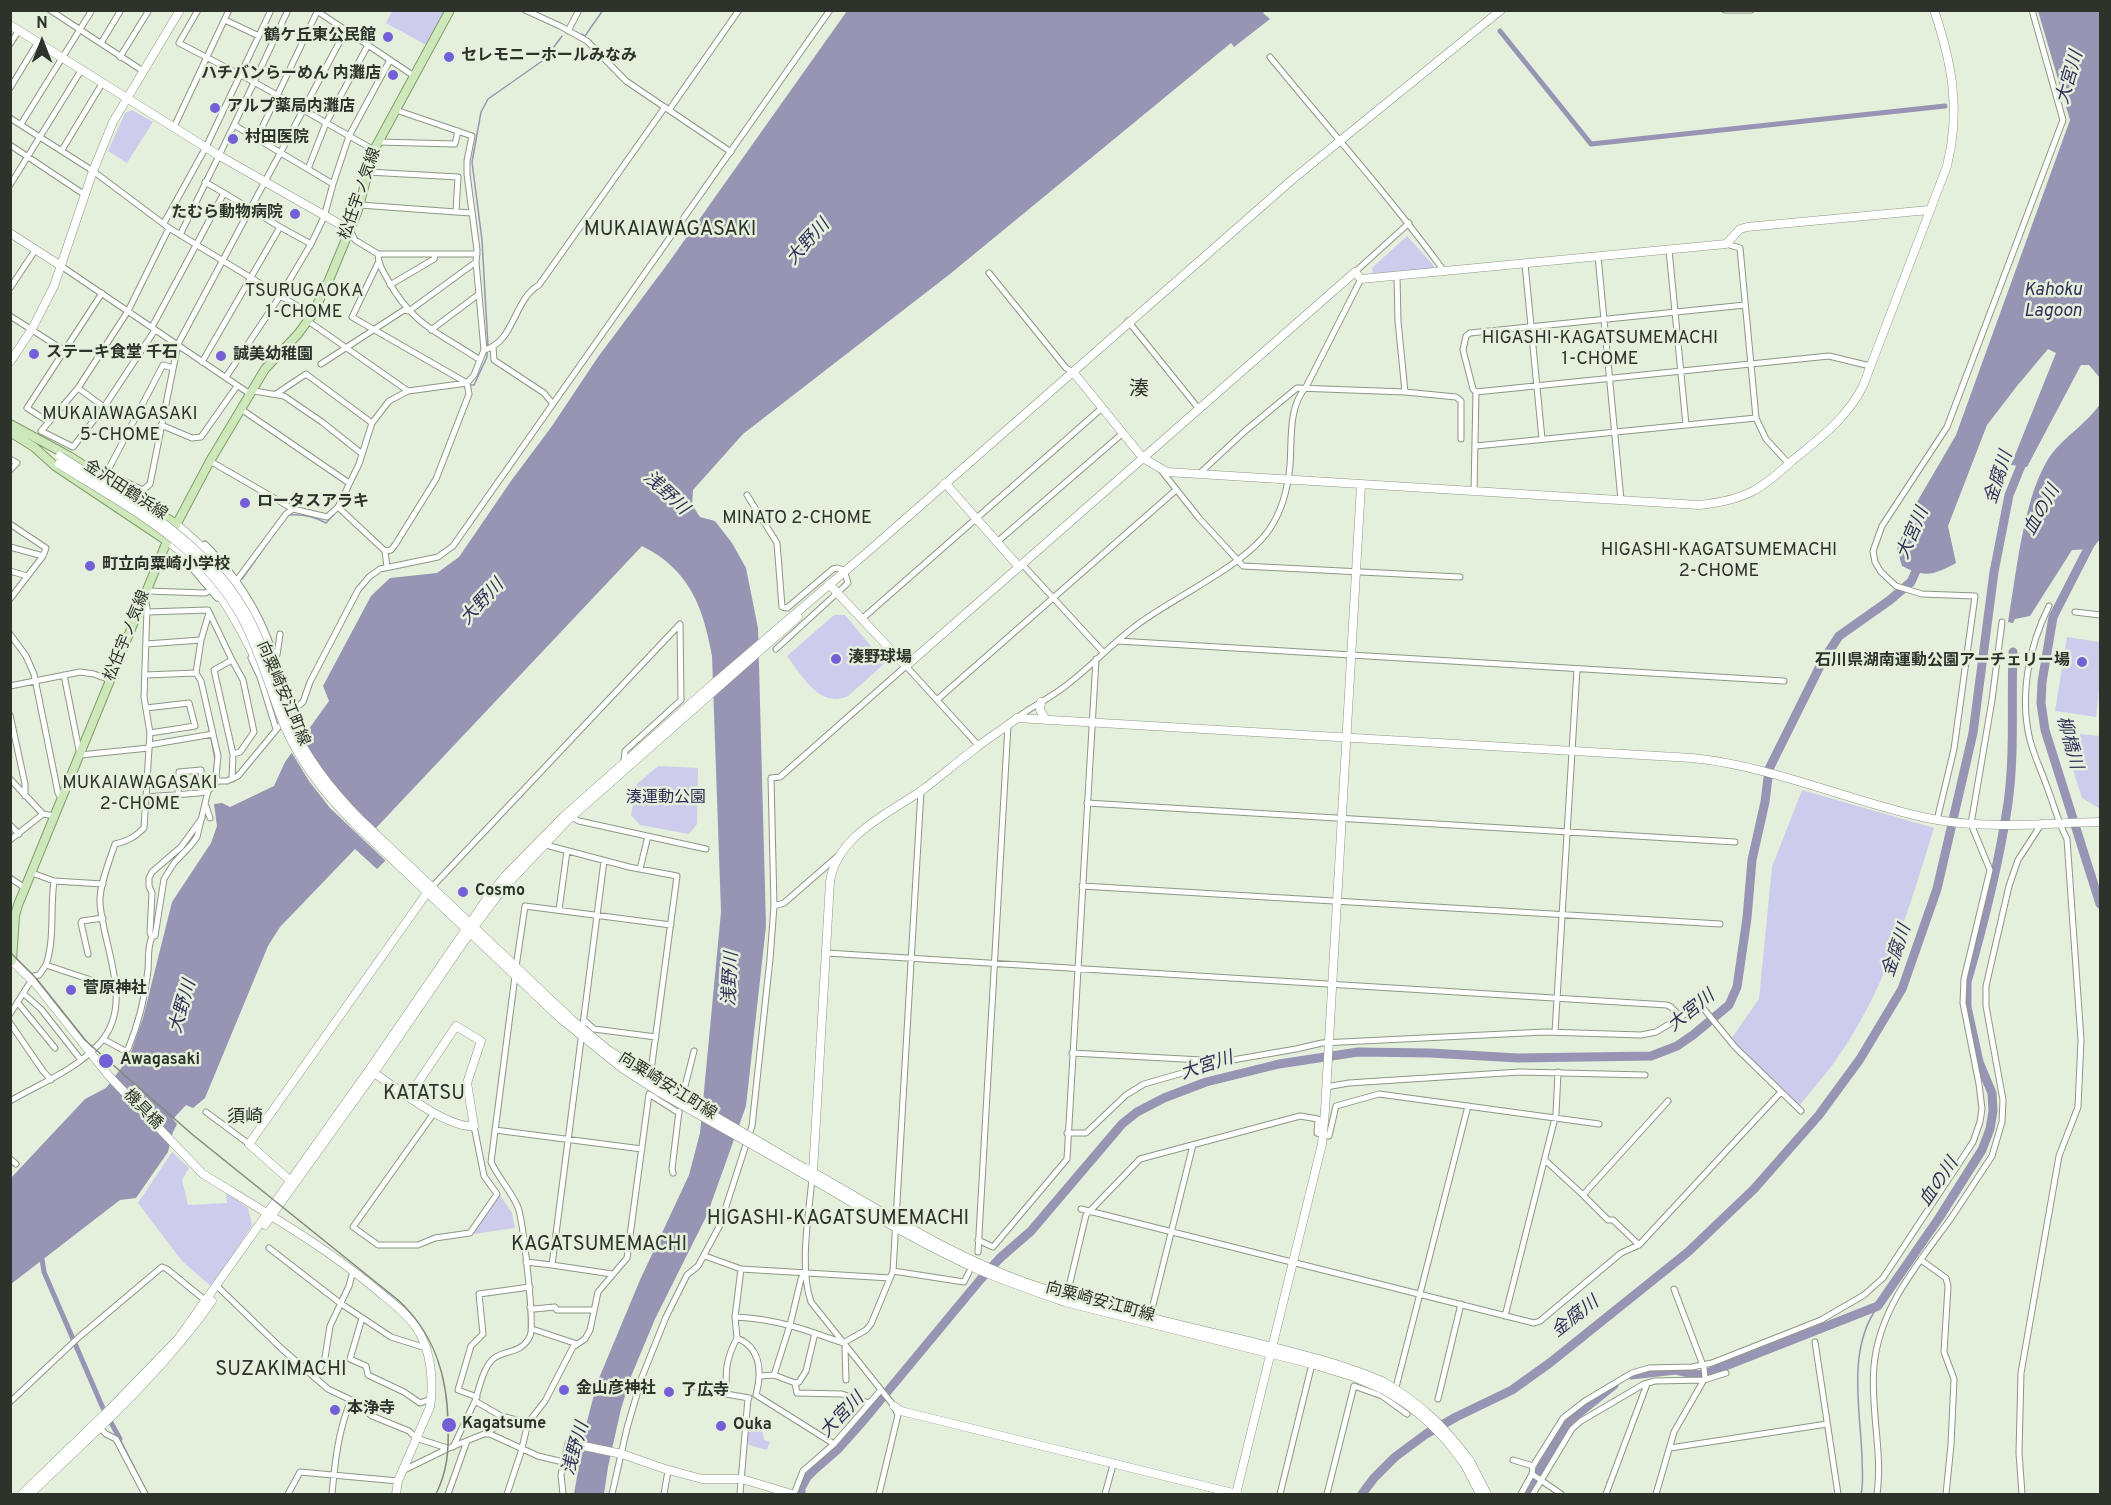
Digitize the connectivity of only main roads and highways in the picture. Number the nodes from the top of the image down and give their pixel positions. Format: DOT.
graph roads {
  1 [pos="450,10"];
  2 [pos="10,424"];
  3 [pos="10,432"];
  4 [pos="176,524"];
  5 [pos="167,541"];
  6 [pos="12,928"];
  7 [pos="11,961"];
  1 -- 4 [label="main road, 松任宇ノ気線"];
  2 -- 4 [label="main road, 金沢田鶴浜線"];
  3 -- 5 [label="main road, 金沢田鶴浜線"];
  4 -- 5 [label="main road, 松任宇ノ気線"];
  5 -- 6 [label="main road, 松任宇ノ気線"];
  6 -- 7 [label="main road, 松任宇ノ気線"];
}
